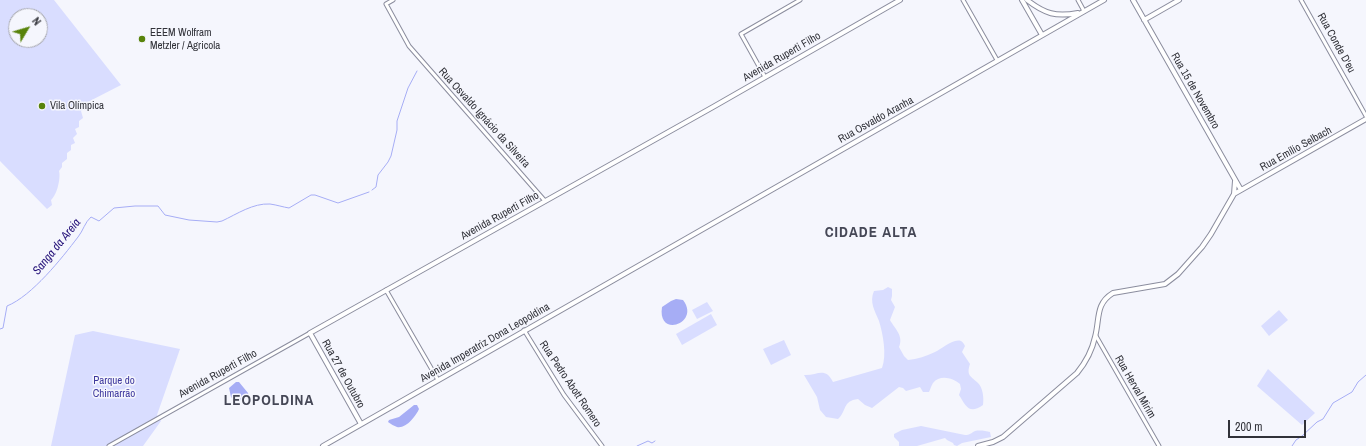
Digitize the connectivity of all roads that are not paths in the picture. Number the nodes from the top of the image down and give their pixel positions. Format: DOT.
graph roads {
  1 [pos="393,0"];
  2 [pos="800,0"];
  3 [pos="900,0"];
  4 [pos="963,0"];
  5 [pos="1022,0"];
  6 [pos="1027,0"];
  7 [pos="1078,0"];
  8 [pos="1104,0"];
  9 [pos="1133,0"];
  10 [pos="1179,0"];
  11 [pos="1301,0"];
  12 [pos="1082,12"];
  13 [pos="1067,15"];
  14 [pos="1069,20"];
  15 [pos="1144,20"];
  16 [pos="1042,35"];
  17 [pos="997,60"];
  18 [pos="765,77"];
  19 [pos="1366,116"];
  20 [pos="1366,119"];
  21 [pos="1235,181"];
  22 [pos="1241,190"];
  23 [pos="1234,194"];
  24 [pos="546,201"];
  25 [pos="656,256"];
  26 [pos="386,290"];
  27 [pos="524,330"];
  28 [pos="310,333"];
  29 [pos="1096,336"];
  30 [pos="438,380"];
  31 [pos="361,424"];
  32 [pos="108,446"];
  33 [pos="323,446"];
  34 [pos="602,446"];
  35 [pos="978,446"];
  36 [pos="1159,446"];
  1 -- 24 [label="street, Rua Osvaldo Ignácio da Silveira"];
  2 -- 18 [label="street"];
  3 -- 18 [label="main road, Avenida Ruperti Filho"];
  4 -- 17 [label="street"];
  5 -- 16 [label="main road"];
  6 -- 13 [label="main road"];
  7 -- 12 [label="street"];
  8 -- 12 [label="main road, Rua Osvaldo Aranha"];
  9 -- 15 [label="main road, Rua 15 de Novembro"];
  10 -- 15 [label="main road"];
  11 -- 19 [label="street, Rua Conde D'eu"];
  12 -- 13 [label="main road"];
  12 -- 14 [label="main road, Rua Osvaldo Aranha"];
  13 -- 14 [label="main road"];
  14 -- 16 [label="main road, Rua Osvaldo Aranha"];
  15 -- 21 [label="main road, Rua 15 de Novembro"];
  16 -- 17 [label="main road, Rua Osvaldo Aranha"];
  17 -- 25 [label="main road, Rua Osvaldo Aranha"];
  18 -- 24 [label="main road, Avenida Ruperti Filho"];
  20 -- 22 [label="main road, Rua Emílio Selbach"];
  21 -- 22 [label="main road, Rua 15 de Novembro"];
  21 -- 23 [label="main road"];
  22 -- 23 [label="main road, Rua Emílio Selbach"];
  23 -- 29 [label="main road"];
  24 -- 26 [label="main road, Avenida Ruperti Filho"];
  25 -- 27 [label="main road, Avenida Imperatriz Dona Leopoldina"];
  26 -- 28 [label="main road, Avenida Ruperti Filho"];
  26 -- 30 [label="street"];
  27 -- 30 [label="main road, Avenida Imperatriz Dona Leopoldina"];
  27 -- 34 [label="street, Rua Pedro Abott Romero"];
  28 -- 31 [label="main road, Rua 27 de Outubro"];
  28 -- 32 [label="street, Avenida Ruperti Filho"];
  29 -- 35 [label="main road"];
  29 -- 36 [label="street, Rua Herval Mirim"];
  30 -- 31 [label="main road, Avenida Imperatriz Dona Leopoldina"];
  31 -- 33 [label="main road, Avenida Imperatriz Dona Leopoldina"];
}
